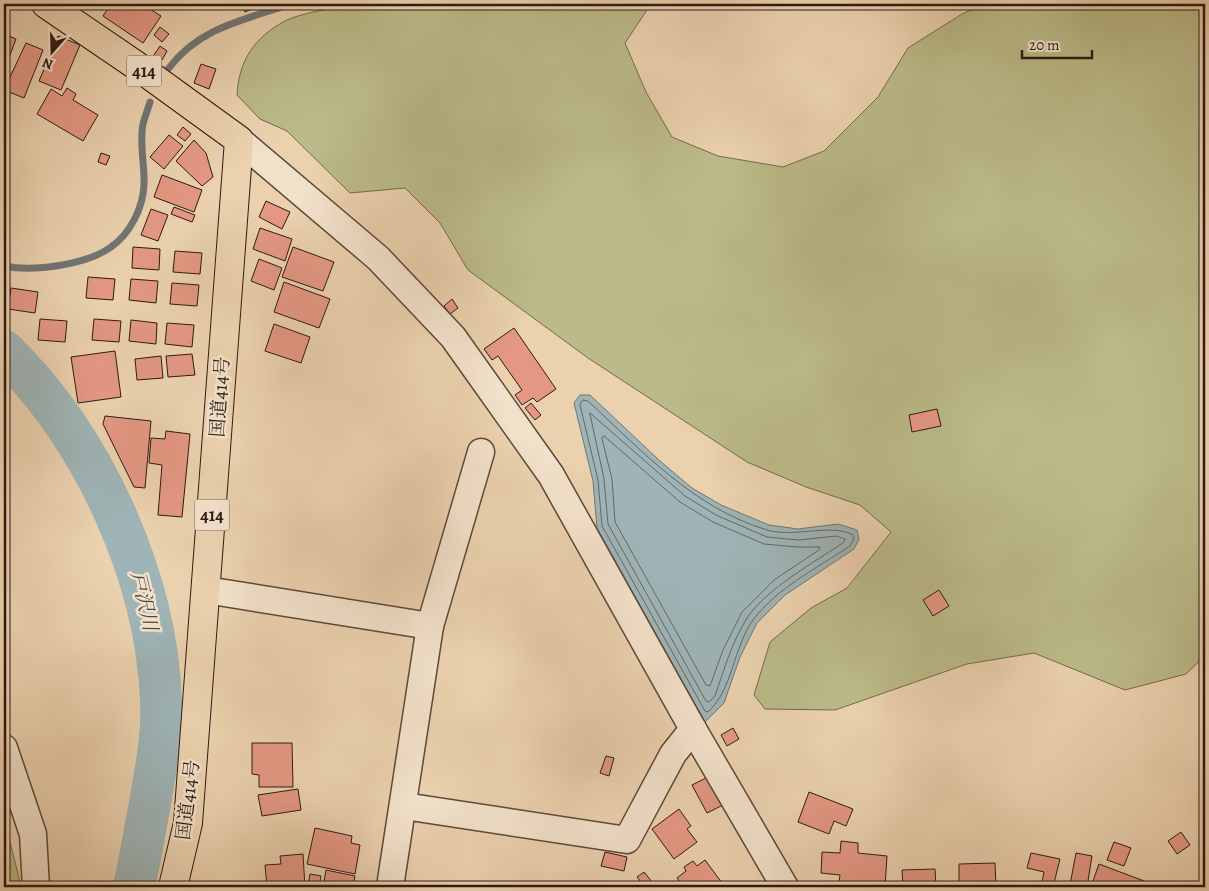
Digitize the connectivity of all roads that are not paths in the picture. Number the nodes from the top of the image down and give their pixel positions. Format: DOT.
graph roads {
  1 [pos="46,4"];
  2 [pos="239,140"];
  3 [pos="481,452"];
  4 [pos="206,590"];
  5 [pos="430,626"];
  6 [pos="693,729"];
  7 [pos="4,748"];
  8 [pos="404,806"];
  9 [pos="36,887"];
  10 [pos="173,887"];
  11 [pos="390,887"];
  12 [pos="785,887"];
  1 -- 2 [label="highway, 414"];
  2 -- 4 [label="highway, 国道414号 / 414"];
  2 -- 6 [label="street"];
  3 -- 5 [label="street"];
  4 -- 5 [label="street"];
  4 -- 10 [label="highway, 国道414号 / 414"];
  5 -- 8 [label="street"];
  6 -- 8 [label="street"];
  6 -- 12 [label="street"];
  7 -- 9 [label="street"];
  8 -- 11 [label="street"];
}
